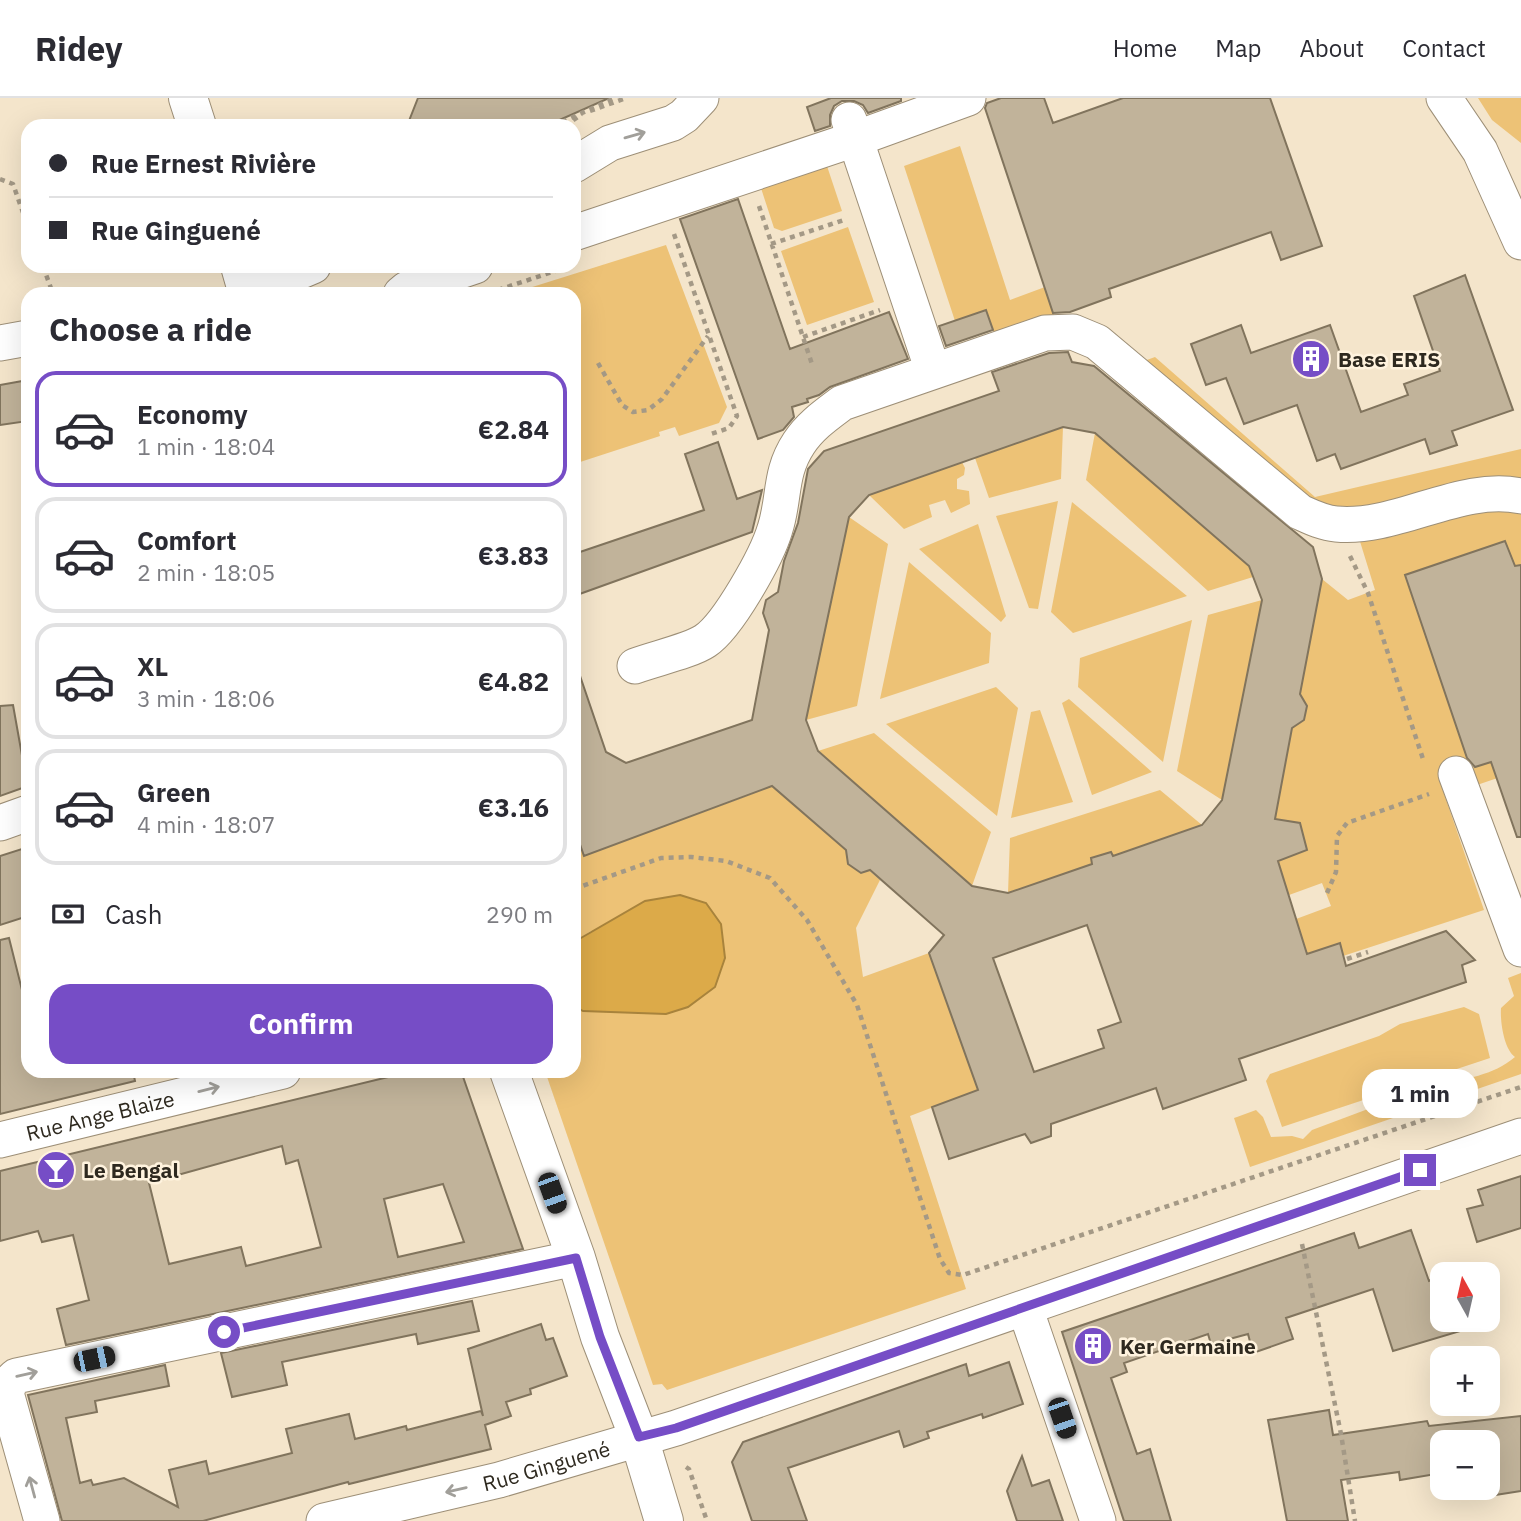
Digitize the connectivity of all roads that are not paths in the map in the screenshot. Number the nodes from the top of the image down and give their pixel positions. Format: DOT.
graph roads {
  1 [pos="188,98"];
  2 [pos="701,98"];
  3 [pos="968,98"];
  4 [pos="1444,98"];
  5 [pos="195,119"];
  6 [pos="852,130"];
  7 [pos="581,161"];
  8 [pos="1513,204"];
  9 [pos="581,231"];
  10 [pos="1521,242"];
  11 [pos="297,273"];
  12 [pos="454,273"];
  13 [pos="264,287"];
  14 [pos="413,287"];
  15 [pos="21,339"];
  16 [pos="0,343"];
  17 [pos="933,371"];
  18 [pos="1521,496"];
  19 [pos="635,666"];
  20 [pos="1438,775"];
  21 [pos="21,815"];
  22 [pos="0,822"];
  23 [pos="1521,949"];
  24 [pos="254,1078"];
  25 [pos="512,1078"];
  26 [pos="1521,1136"];
  27 [pos="0,1140"];
  28 [pos="576,1258"];
  29 [pos="1025,1308"];
  30 [pos="639,1437"];
  31 [pos="42,1521"];
  32 [pos="324,1521"];
  33 [pos="664,1521"];
  34 [pos="1098,1521"];
  1 -- 5 [label="main road"];
  7 -- 2 [label="street, one-way"];
  3 -- 6 [label="street"];
  4 -- 8 [label="street"];
  6 -- 9 [label="street"];
  6 -- 17 [label="street"];
  8 -- 10 [label="street"];
  11 -- 13 [label="street"];
  12 -- 14 [label="street"];
  15 -- 16 [label="street"];
  17 -- 18 [label="street"];
  17 -- 19 [label="street"];
  20 -- 23 [label="street"];
  21 -- 22 [label="street"];
  27 -- 24 [label="street, Rue Ange Blaize, one-way"];
  25 -- 28 [label="main road"];
  26 -- 29 [label="street, Rue Ginguené"];
  28 -- 30 [label="main road"];
  31 -- 28 [label="street, one-way"];
  29 -- 30 [label="street, Rue Ginguené"];
  29 -- 34 [label="street"];
  30 -- 32 [label="street, Rue Ginguené, one-way"];
  30 -- 33 [label="main road"];
}
